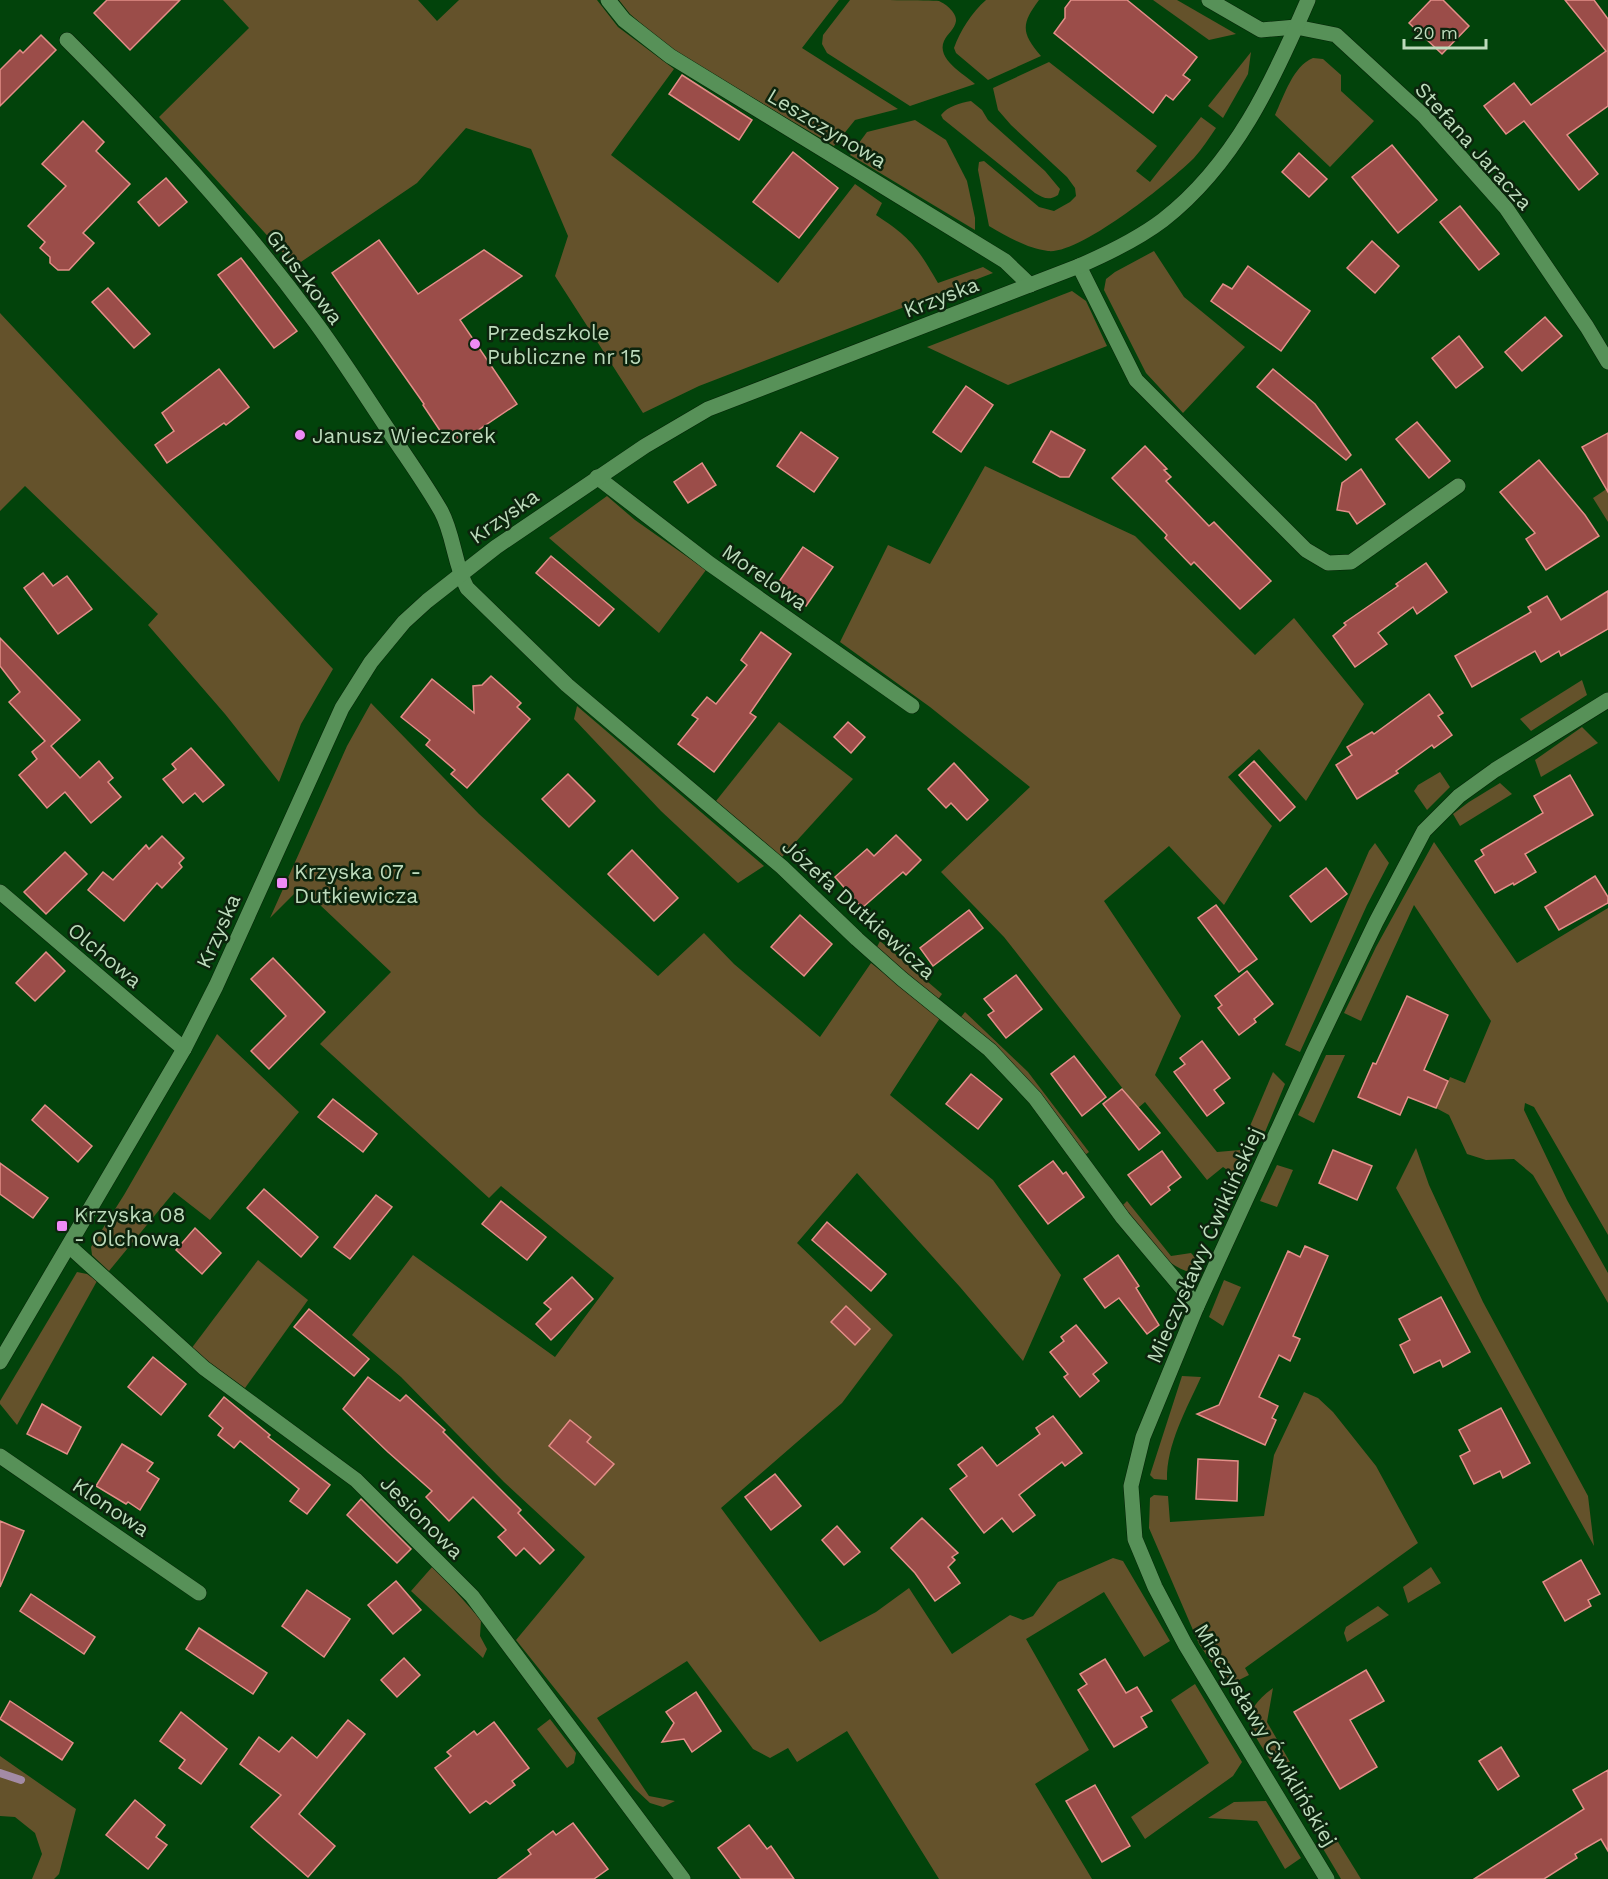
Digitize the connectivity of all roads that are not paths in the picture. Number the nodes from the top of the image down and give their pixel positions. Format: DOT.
graph roads {
  1 [pos="608,0"];
  2 [pos="1209,0"];
  3 [pos="1308,0"];
  4 [pos="1296,27"];
  5 [pos="67,40"];
  6 [pos="1079,266"];
  7 [pos="1030,285"];
  8 [pos="1608,362"];
  9 [pos="597,477"];
  10 [pos="1458,486"];
  11 [pos="460,574"];
  12 [pos="1608,700"];
  13 [pos="912,706"];
  14 [pos="0,892"];
  15 [pos="184,1049"];
  16 [pos="69,1246"];
  17 [pos="1197,1306"];
  18 [pos="0,1362"];
  19 [pos="0,1456"];
  20 [pos="199,1593"];
  21 [pos="683,1879"];
  22 [pos="1328,1879"];
  1 -- 7 [label="street, Leszczynowa"];
  2 -- 4 [label="street, Stefana Jaracza"];
  3 -- 4 [label="street, Krzyska"];
  4 -- 6 [label="street, Krzyska"];
  4 -- 8 [label="street, Stefana Jaracza"];
  5 -- 11 [label="street, Gruszkowa"];
  6 -- 7 [label="street, Krzyska"];
  6 -- 10 [label="street"];
  7 -- 9 [label="street, Krzyska"];
  9 -- 11 [label="street, Krzyska"];
  9 -- 13 [label="street, Morelowa"];
  11 -- 15 [label="street, Krzyska"];
  11 -- 17 [label="street, Józefa Dutkiewicza"];
  12 -- 17 [label="street, Mieczysławy Ćwiklińskiej"];
  14 -- 15 [label="street, Olchowa"];
  15 -- 16 [label="street, Krzyska"];
  16 -- 18 [label="street, Krzyska"];
  16 -- 21 [label="street, Jesionowa"];
  17 -- 22 [label="street, Mieczysławy Ćwiklińskiej"];
  19 -- 20 [label="street, Klonowa"];
}
